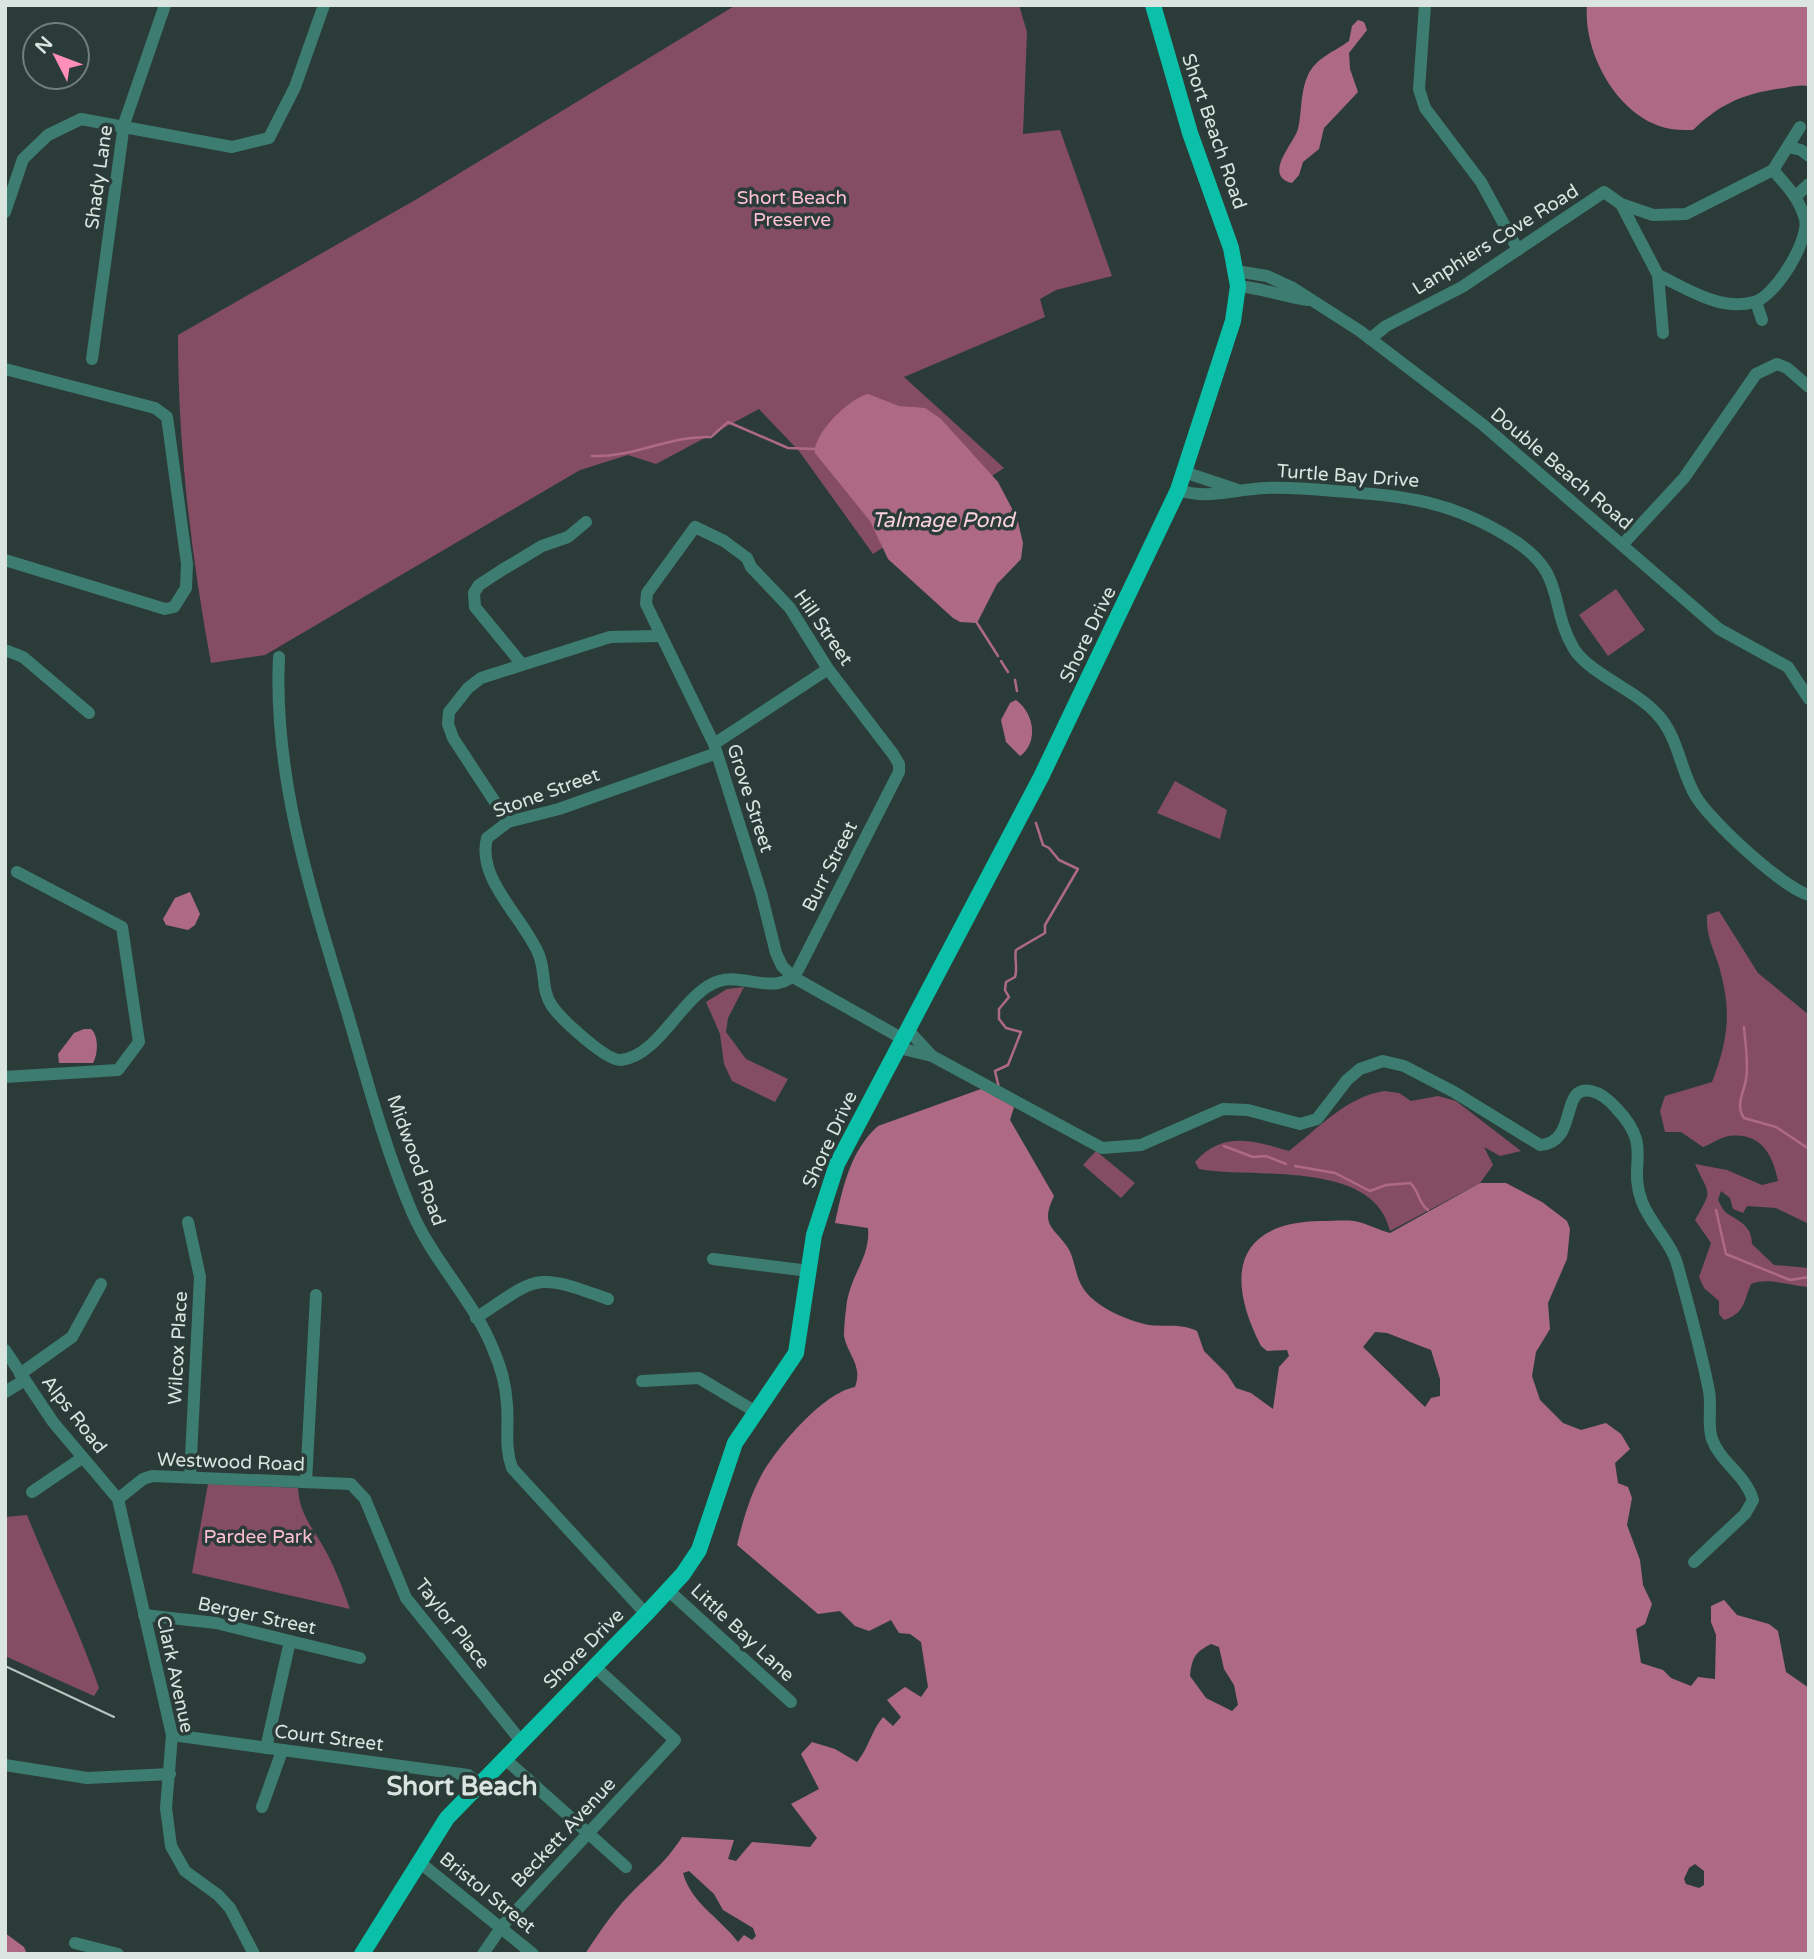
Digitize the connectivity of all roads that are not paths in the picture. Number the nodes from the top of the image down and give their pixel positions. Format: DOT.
graph roads {
  1 [pos="165,5"];
  2 [pos="324,5"];
  3 [pos="1153,5"];
  4 [pos="1425,5"];
  5 [pos="124,124"];
  6 [pos="1800,127"];
  7 [pos="1788,147"];
  8 [pos="1809,156"];
  9 [pos="1773,170"];
  10 [pos="1809,184"];
  11 [pos="1796,196"];
  12 [pos="1621,204"];
  13 [pos="5,212"];
  14 [pos="1518,250"];
  15 [pos="1658,275"];
  16 [pos="1237,278"];
  17 [pos="1756,302"];
  18 [pos="1762,320"];
  19 [pos="1663,333"];
  20 [pos="1370,339"];
  21 [pos="92,359"];
  22 [pos="5,369"];
  23 [pos="1809,387"];
  24 [pos="1184,472"];
  25 [pos="1178,490"];
  26 [pos="1238,490"];
  27 [pos="586,522"];
  28 [pos="695,527"];
  29 [pos="1623,544"];
  30 [pos="5,560"];
  31 [pos="659,636"];
  32 [pos="5,650"];
  33 [pos="279,657"];
  34 [pos="520,663"];
  35 [pos="828,668"];
  36 [pos="1809,699"];
  37 [pos="89,713"];
  38 [pos="715,748"];
  39 [pos="899,772"];
  40 [pos="508,822"];
  41 [pos="17,872"];
  42 [pos="1809,895"];
  43 [pos="793,977"];
  44 [pos="903,1039"];
  45 [pos="932,1056"];
  46 [pos="5,1077"];
  47 [pos="188,1222"];
  48 [pos="713,1259"];
  49 [pos="809,1271"];
  50 [pos="100,1284"];
  51 [pos="316,1295"];
  52 [pos="608,1299"];
  53 [pos="476,1318"];
  54 [pos="5,1350"];
  55 [pos="22,1377"];
  56 [pos="642,1381"];
  57 [pos="5,1392"];
  58 [pos="756,1412"];
  59 [pos="82,1458"];
  60 [pos="190,1477"];
  61 [pos="306,1482"];
  62 [pos="351,1484"];
  63 [pos="32,1492"];
  64 [pos="118,1499"];
  65 [pos="1694,1562"];
  66 [pos="668,1590"];
  67 [pos="646,1614"];
  68 [pos="144,1615"];
  69 [pos="290,1641"];
  70 [pos="360,1658"];
  71 [pos="594,1667"];
  72 [pos="791,1702"];
  73 [pos="172,1735"];
  74 [pos="521,1741"];
  75 [pos="266,1748"];
  76 [pos="282,1751"];
  77 [pos="504,1758"];
  78 [pos="5,1765"];
  79 [pos="170,1773"];
  80 [pos="480,1783"];
  81 [pos="262,1807"];
  82 [pos="589,1834"];
  83 [pos="418,1861"];
  84 [pos="626,1867"];
  85 [pos="502,1926"];
  86 [pos="75,1943"];
  87 [pos="118,1954"];
  88 [pos="254,1954"];
  89 [pos="362,1954"];
  90 [pos="483,1954"];
  91 [pos="533,1954"];
  1 -- 5 [label="street, Shady Lane"];
  2 -- 5 [label="street"];
  3 -- 16 [label="main road, Short Beach Road"];
  4 -- 14 [label="street"];
  5 -- 13 [label="street"];
  5 -- 21 [label="street, Shady Lane"];
  6 -- 7 [label="street"];
  7 -- 8 [label="street"];
  7 -- 9 [label="street"];
  9 -- 11 [label="street"];
  9 -- 12 [label="street"];
  10 -- 11 [label="street"];
  11 -- 17 [label="street"];
  12 -- 14 [label="street, Lanphiers Cove Road"];
  12 -- 15 [label="street"];
  14 -- 20 [label="street, Lanphiers Cove Road"];
  15 -- 17 [label="street"];
  15 -- 19 [label="street"];
  16 -- 20 [label="street, Double Beach Road"];
  16 -- 24 [label="main road, Shore Drive"];
  17 -- 18 [label="street"];
  20 -- 29 [label="street, Double Beach Road"];
  22 -- 30 [label="street"];
  23 -- 29 [label="street"];
  24 -- 25 [label="main road, Shore Drive"];
  24 -- 26 [label="street, Turtle Bay Drive"];
  25 -- 26 [label="street, Turtle Bay Drive"];
  25 -- 44 [label="main road, Shore Drive"];
  26 -- 42 [label="street, Turtle Bay Drive"];
  27 -- 34 [label="street"];
  28 -- 31 [label="street, Grove Street"];
  28 -- 35 [label="street, Hill Street"];
  29 -- 36 [label="street, Double Beach Road"];
  31 -- 34 [label="street"];
  31 -- 38 [label="street, Grove Street"];
  32 -- 37 [label="street"];
  33 -- 53 [label="street, Midwood Road"];
  34 -- 40 [label="street"];
  35 -- 38 [label="street, Stone Street"];
  35 -- 39 [label="street, Hill Street"];
  38 -- 40 [label="street, Stone Street"];
  38 -- 43 [label="street, Grove Street"];
  39 -- 43 [label="street, Burr Street"];
  40 -- 43 [label="street, Stone Street"];
  41 -- 46 [label="street"];
  43 -- 44 [label="street, Grove Street"];
  44 -- 45 [label="street"];
  44 -- 45 [label="street"];
  44 -- 49 [label="main road, Shore Drive"];
  45 -- 65 [label="street"];
  47 -- 60 [label="street, Wilcox Place"];
  48 -- 49 [label="street"];
  49 -- 58 [label="main road, Shore Drive"];
  50 -- 55 [label="street"];
  51 -- 61 [label="street"];
  52 -- 53 [label="street"];
  53 -- 67 [label="street, Midwood Road"];
  54 -- 55 [label="street, Alps Road"];
  55 -- 57 [label="street"];
  55 -- 59 [label="street, Alps Road"];
  56 -- 58 [label="street"];
  58 -- 66 [label="main road, Shore Drive"];
  59 -- 63 [label="street"];
  59 -- 64 [label="street, Alps Road"];
  60 -- 61 [label="street, Westwood Road"];
  60 -- 64 [label="street, Westwood Road"];
  61 -- 62 [label="street, Westwood Road"];
  62 -- 74 [label="street, Taylor Place"];
  64 -- 68 [label="street, Clark Avenue"];
  66 -- 67 [label="main road, Shore Drive"];
  66 -- 72 [label="street, Little Bay Lane"];
  67 -- 71 [label="main road, Shore Drive"];
  68 -- 69 [label="street, Berger Street"];
  68 -- 73 [label="street, Clark Avenue"];
  69 -- 70 [label="street, Berger Street"];
  69 -- 75 [label="street"];
  71 -- 74 [label="main road, Shore Drive"];
  71 -- 82 [label="street, Beckett Avenue"];
  73 -- 75 [label="street, Court Street"];
  73 -- 79 [label="street, Clark Avenue"];
  74 -- 77 [label="main road, Shore Drive"];
  75 -- 76 [label="street, Court Street"];
  76 -- 80 [label="street, Court Street"];
  76 -- 81 [label="street"];
  77 -- 80 [label="main road, Shore Drive"];
  77 -- 82 [label="street"];
  78 -- 79 [label="street"];
  79 -- 88 [label="street, Clark Avenue"];
  80 -- 83 [label="main road, Shore Drive"];
  82 -- 84 [label="street"];
  82 -- 85 [label="street, Beckett Avenue"];
  83 -- 85 [label="street, Bristol Street"];
  83 -- 89 [label="main road, Shore Drive"];
  85 -- 90 [label="street, Beckett Avenue"];
  85 -- 91 [label="street, Bristol Street"];
  86 -- 87 [label="street"];
}
